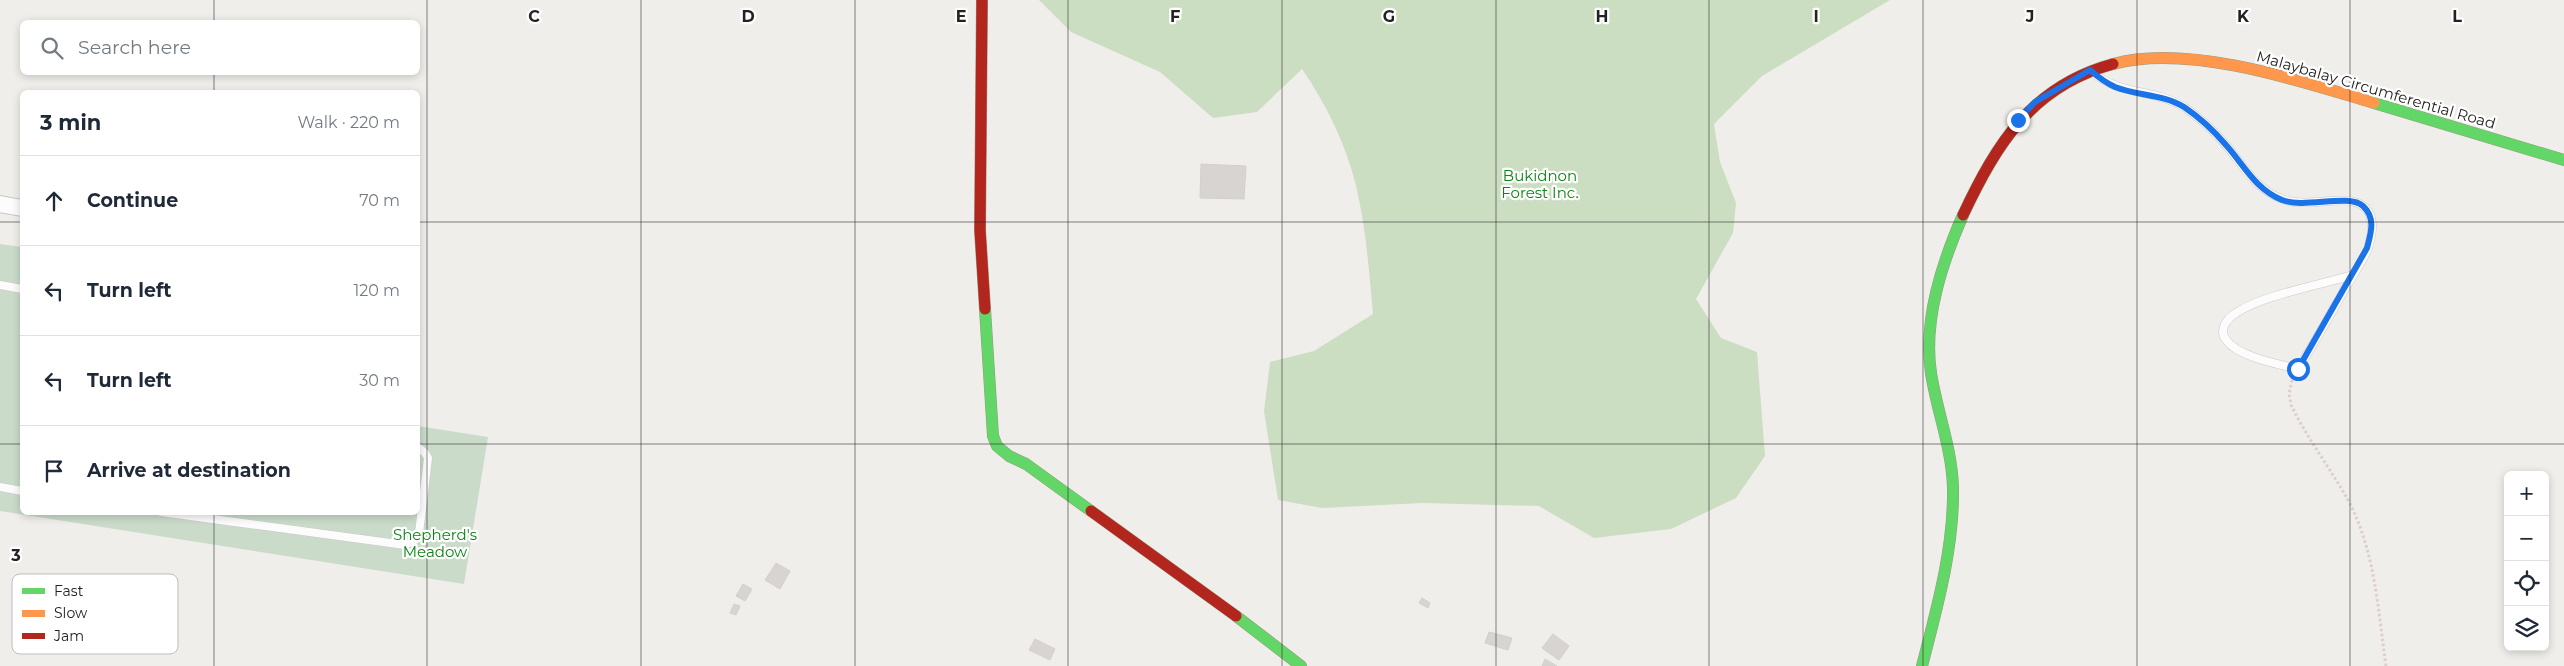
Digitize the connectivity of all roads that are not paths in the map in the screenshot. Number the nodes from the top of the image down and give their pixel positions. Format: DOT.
graph roads {
  1 [pos="982,0"];
  2 [pos="2090,70"];
  3 [pos="2564,160"];
  4 [pos="0,204"];
  5 [pos="20,208"];
  6 [pos="2353,275"];
  7 [pos="0,285"];
  8 [pos="20,289"];
  9 [pos="420,449"];
  10 [pos="0,488"];
  11 [pos="20,491"];
  12 [pos="183,515"];
  13 [pos="1301,666"];
  14 [pos="1922,666"];
  1 -- 13 [label="main road"];
  2 -- 3 [label="main road, Malaybalay Circumferential Road"];
  2 -- 6 [label="lane"];
  2 -- 14 [label="main road, Malaybalay Circumferential Road"];
  4 -- 5 [label="street"];
  6 -- 6 [label="lane"];
  7 -- 8 [label="lane"];
  9 -- 12 [label="lane"];
  10 -- 11 [label="lane"];
}
